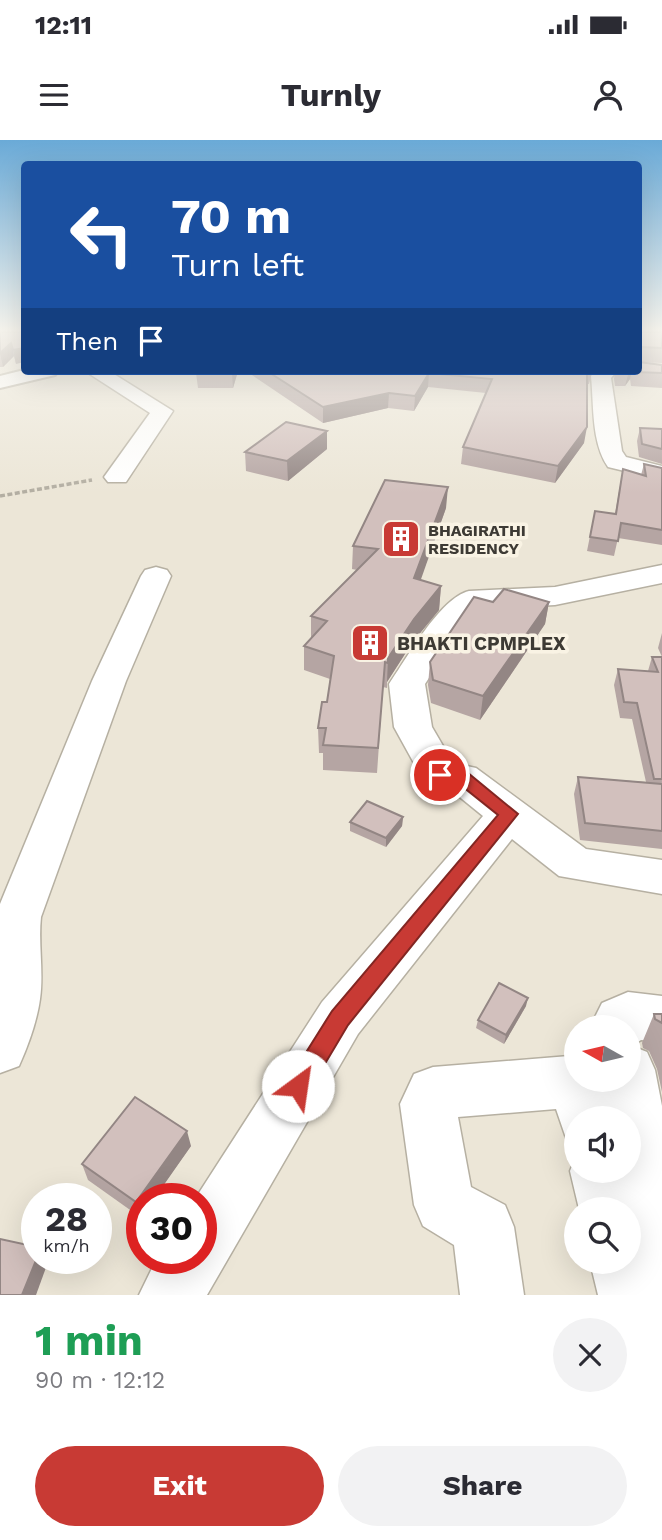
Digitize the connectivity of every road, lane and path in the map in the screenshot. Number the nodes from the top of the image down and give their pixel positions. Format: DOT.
graph roads {
  1 [pos="120,386"];
  2 [pos="602,386"];
  3 [pos="662,474"];
  4 [pos="107,478"];
  5 [pos="0,496"];
  6 [pos="662,574"];
  7 [pos="156,576"];
  8 [pos="509,814"];
  9 [pos="662,877"];
  10 [pos="641,1017"];
  11 [pos="662,1019"];
  12 [pos="0,1049"];
  13 [pos="583,1106"];
  14 [pos="640,1183"];
  15 [pos="217,1219"];
  16 [pos="662,1270"];
  17 [pos="183,1274"];
  18 [pos="625,1274"];
  19 [pos="171,1295"];
  20 [pos="492,1295"];
  21 [pos="630,1295"];
  1 -- 4 [label="street"];
  2 -- 3 [label="street"];
  4 -- 5 [label="path"];
  6 -- 8 [label="street"];
  7 -- 12 [label="street"];
  8 -- 9 [label="street"];
  8 -- 15 [label="street"];
  10 -- 11 [label="street"];
  13 -- 20 [label="street"];
  14 -- 16 [label="street"];
  17 -- 19 [label="street"];
  18 -- 21 [label="street"];
}
